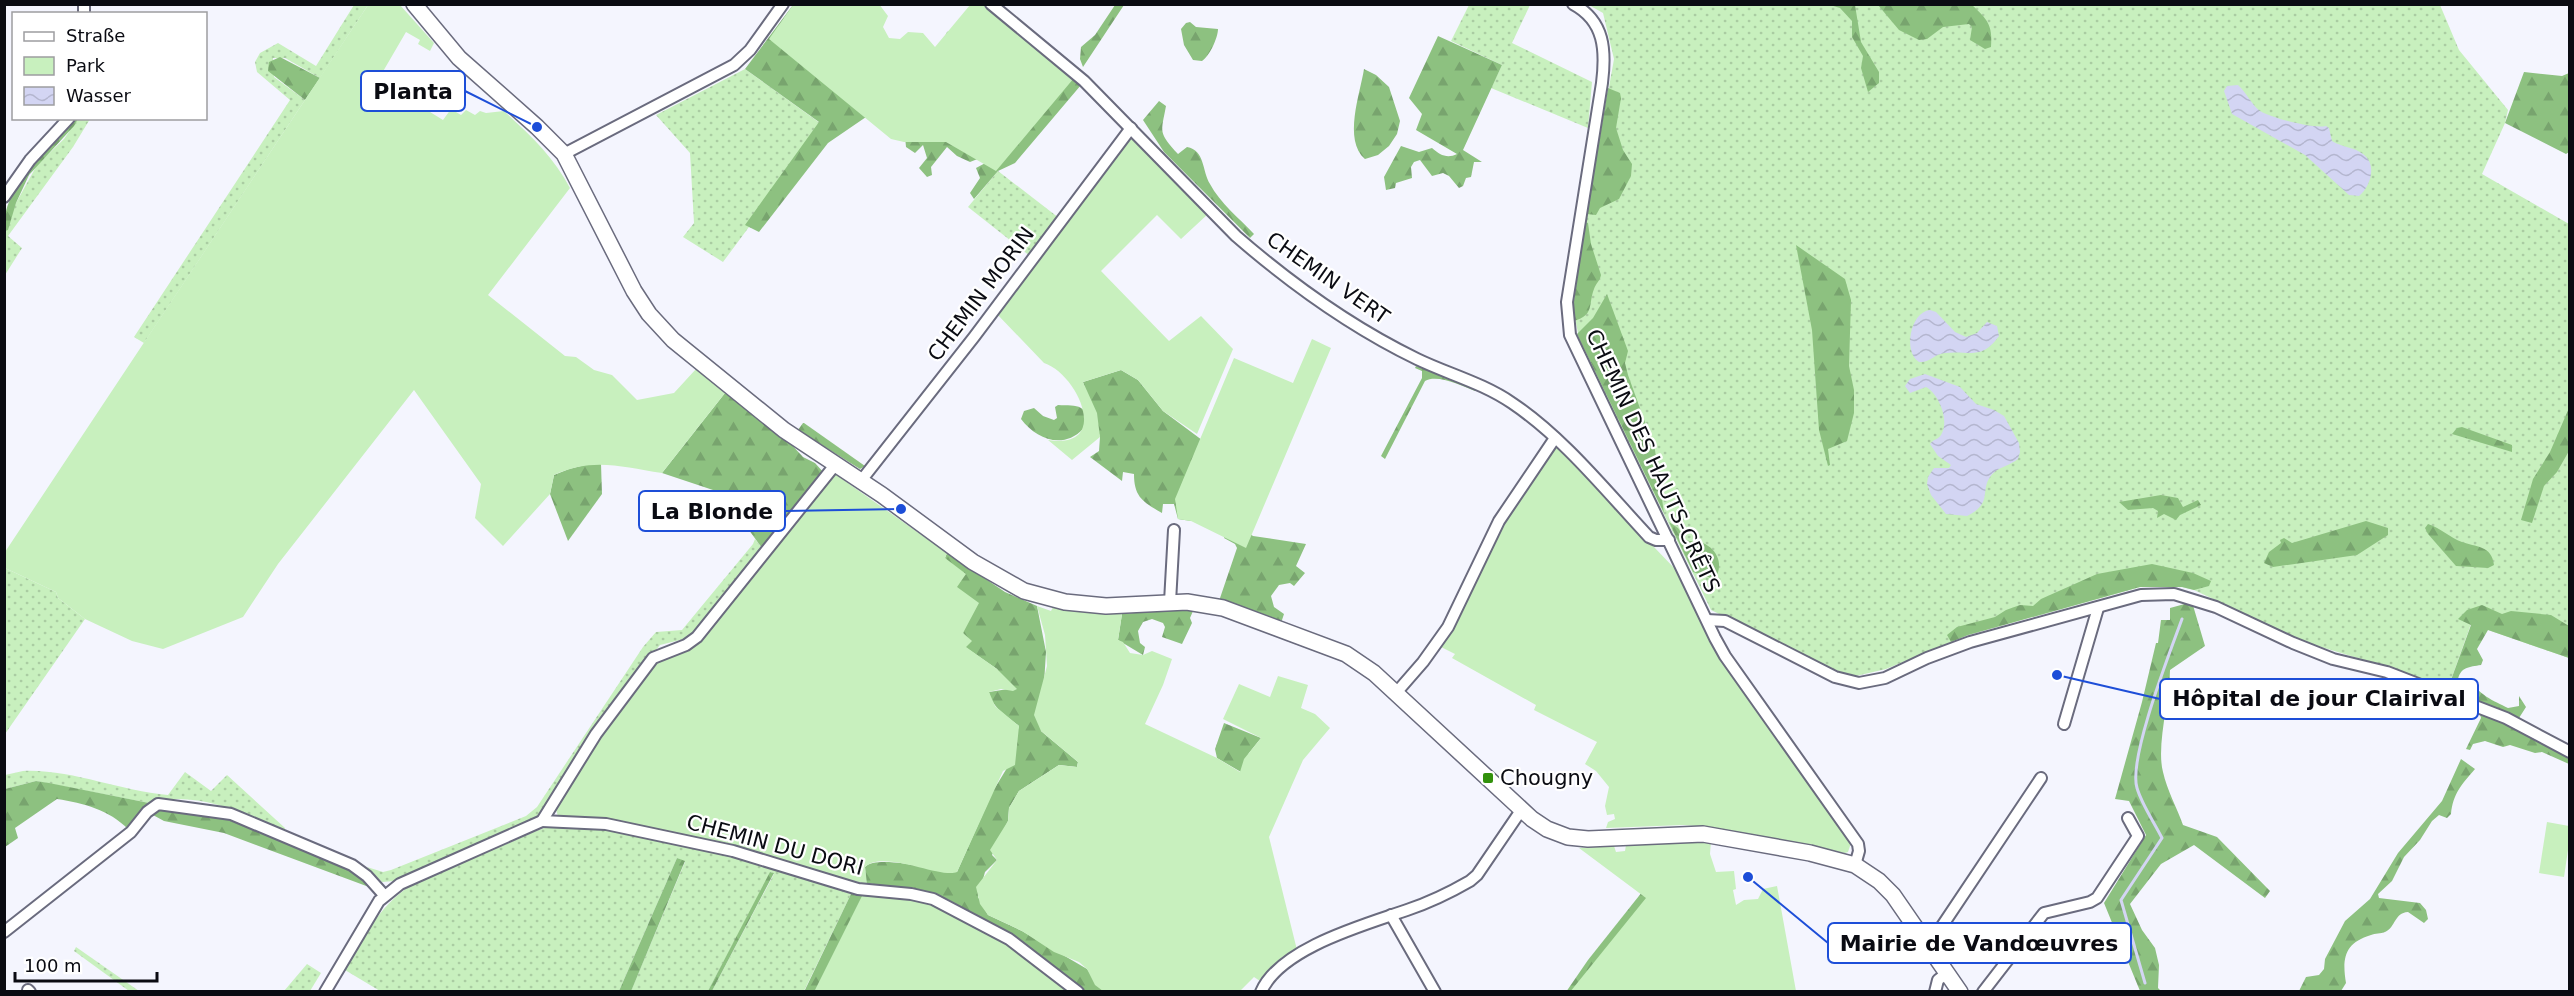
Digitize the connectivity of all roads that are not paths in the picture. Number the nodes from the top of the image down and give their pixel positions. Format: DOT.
graph roads {
  1 [pos="414,4"];
  2 [pos="783,4"];
  3 [pos="991,4"];
  4 [pos="1574,4"];
  5 [pos="67,120"];
  6 [pos="1131,128"];
  7 [pos="564,154"];
  8 [pos="4,197"];
  9 [pos="1555,438"];
  10 [pos="835,465"];
  11 [pos="860,482"];
  12 [pos="1173,530"];
  13 [pos="1669,540"];
  14 [pos="1170,602"];
  15 [pos="2098,608"];
  16 [pos="1707,620"];
  17 [pos="1396,693"];
  18 [pos="2064,724"];
  19 [pos="2570,752"];
  20 [pos="2041,778"];
  21 [pos="1522,809"];
  22 [pos="2127,818"];
  23 [pos="542,821"];
  24 [pos="1855,865"];
  25 [pos="384,895"];
  26 [pos="1391,915"];
  27 [pos="4,932"];
  28 [pos="1928,947"];
  29 [pos="1947,973"];
  30 [pos="326,992"];
  31 [pos="1078,992"];
  32 [pos="1261,992"];
  33 [pos="1435,992"];
  34 [pos="1935,992"];
  35 [pos="1960,992"];
  36 [pos="1983,992"];
  1 -- 7 [label="main road"];
  2 -- 7 [label="street"];
  3 -- 6 [label="street, CHEMIN VERT"];
  4 -- 13 [label="street, CHEMIN DES HAUTS-CRÊTS"];
  5 -- 8 [label="street"];
  6 -- 9 [label="street, CHEMIN VERT"];
  6 -- 11 [label="street, CHEMIN MORIN"];
  7 -- 10 [label="main road"];
  9 -- 13 [label="street, CHEMIN VERT"];
  9 -- 17 [label="street"];
  10 -- 11 [label="main road"];
  10 -- 23 [label="street"];
  11 -- 14 [label="main road"];
  12 -- 14 [label="street"];
  13 -- 16 [label="street, CHEMIN DES HAUTS-CRÊTS"];
  14 -- 17 [label="main road"];
  15 -- 16 [label="street"];
  15 -- 18 [label="street"];
  15 -- 19 [label="street"];
  16 -- 24 [label="street, CHEMIN DES HAUTS-CRÊTS"];
  17 -- 21 [label="main road"];
  20 -- 28 [label="street"];
  21 -- 24 [label="main road"];
  21 -- 26 [label="street"];
  22 -- 36 [label="street"];
  23 -- 25 [label="street"];
  23 -- 31 [label="street, CHEMIN DU DORI"];
  24 -- 28 [label="main road"];
  25 -- 27 [label="street"];
  25 -- 30 [label="street"];
  26 -- 32 [label="street"];
  26 -- 33 [label="street"];
  28 -- 29 [label="main road"];
  29 -- 34 [label="street"];
  29 -- 35 [label="main road"];
}
